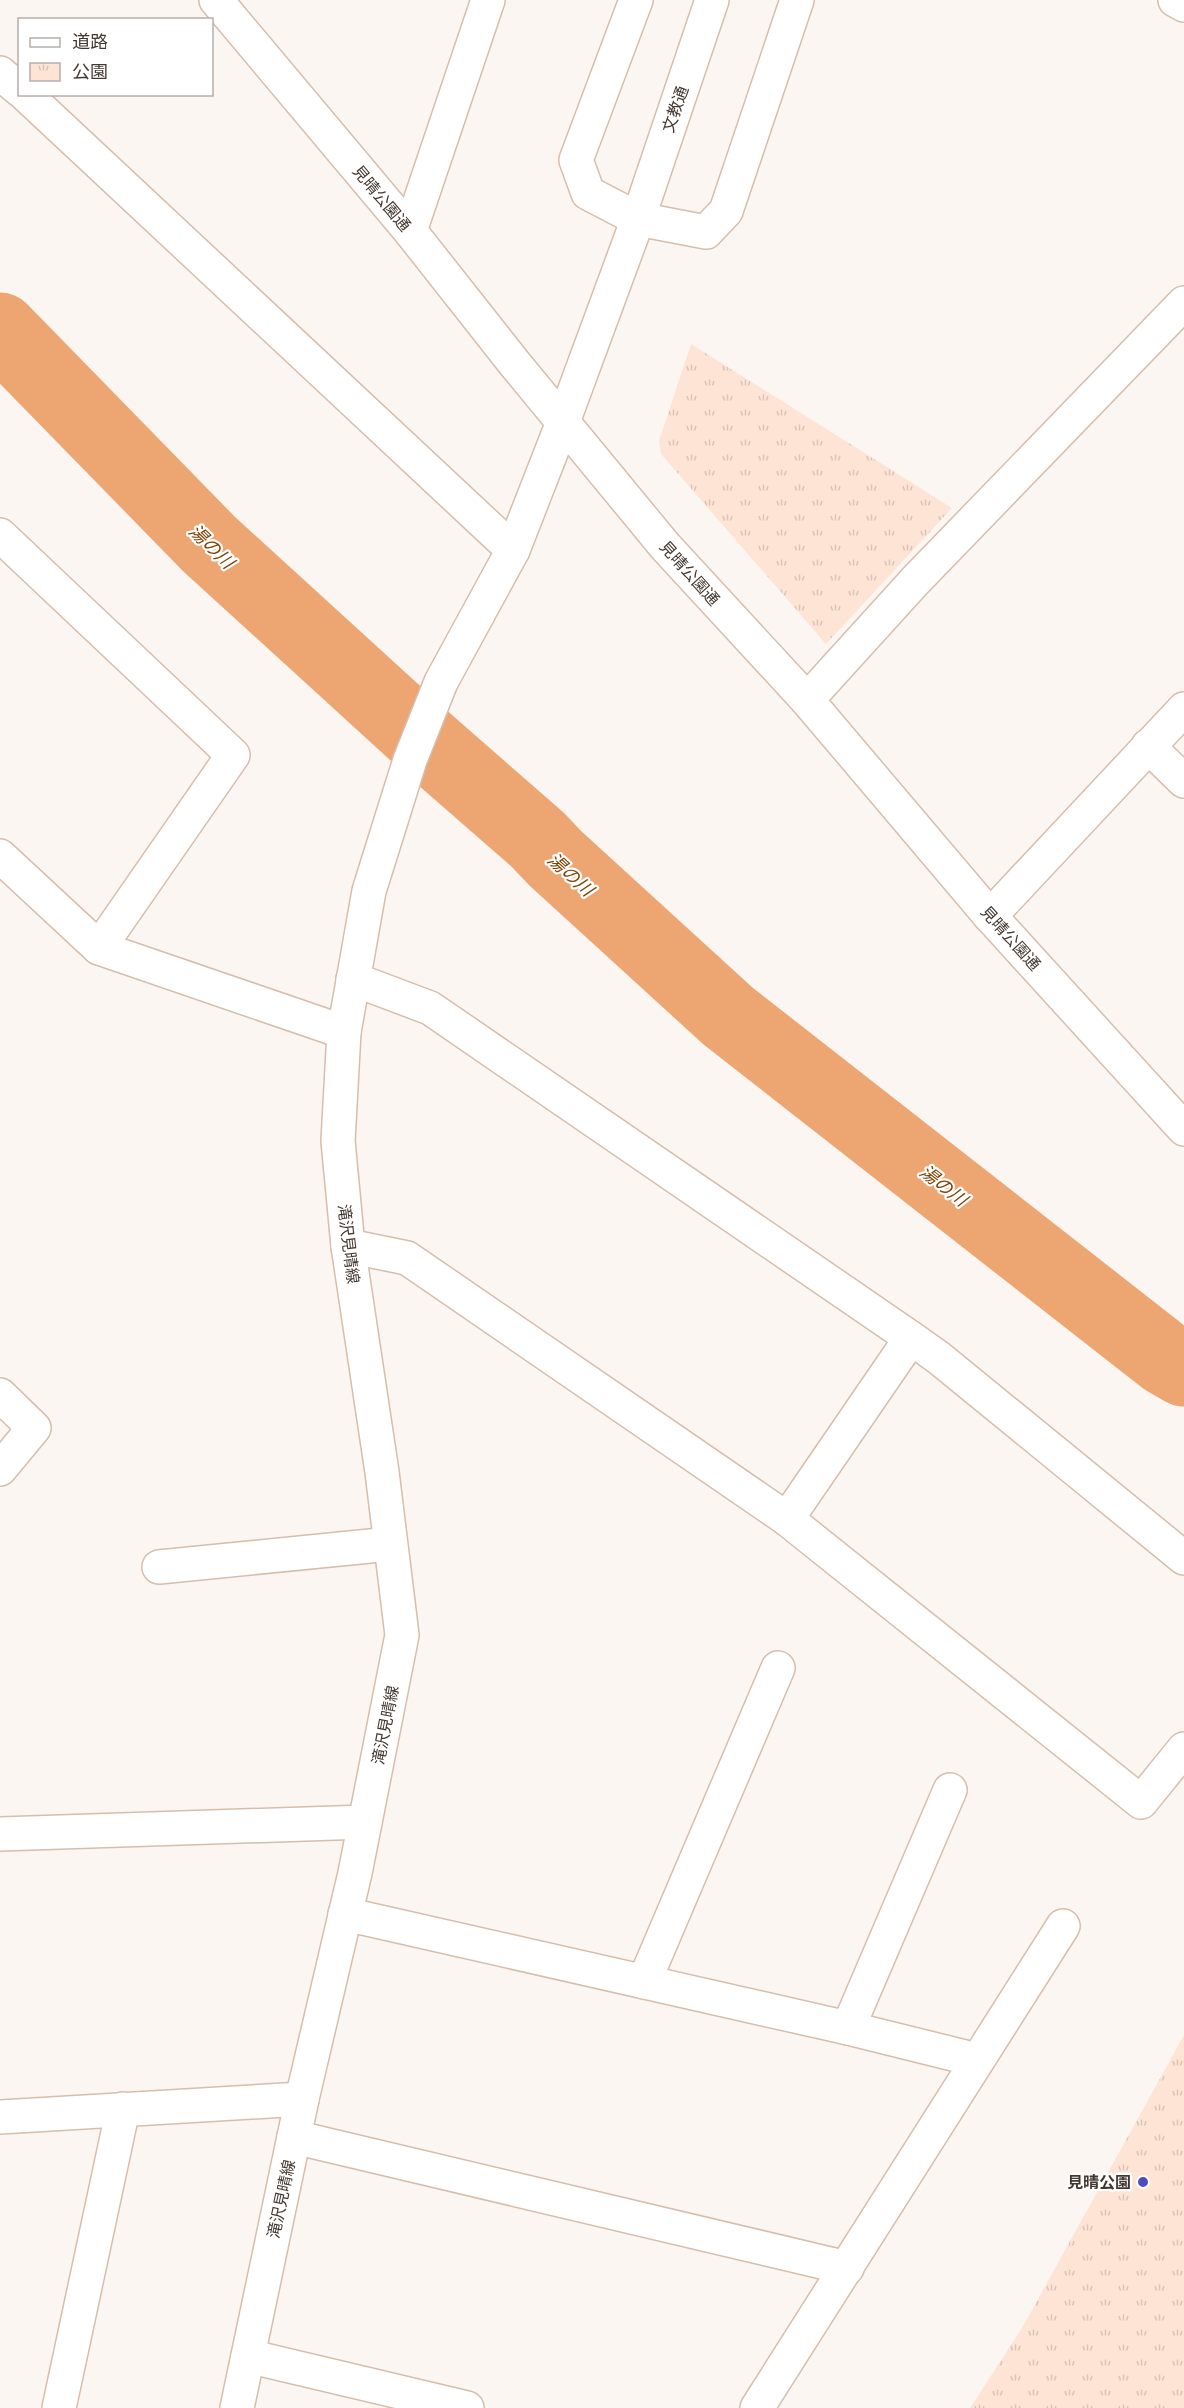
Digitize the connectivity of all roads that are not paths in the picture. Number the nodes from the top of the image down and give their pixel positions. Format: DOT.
graph roads {
  1 [pos="216,0"];
  2 [pos="488,0"];
  3 [pos="636,0"];
  4 [pos="712,0"];
  5 [pos="797,0"];
  6 [pos="1175,0"];
  7 [pos="1184,5"];
  8 [pos="0,73"];
  9 [pos="18,88"];
  10 [pos="27,96"];
  11 [pos="638,219"];
  12 [pos="410,231"];
  13 [pos="1184,303"];
  14 [pos="563,422"];
  15 [pos="0,535"];
  16 [pos="513,550"];
  17 [pos="441,682"];
  18 [pos="807,700"];
  19 [pos="1184,709"];
  20 [pos="1148,747"];
  21 [pos="1184,781"];
  22 [pos="0,856"];
  23 [pos="990,916"];
  24 [pos="99,948"];
  25 [pos="353,979"];
  26 [pos="344,1032"];
  27 [pos="1184,1129"];
  28 [pos="348,1246"];
  29 [pos="911,1338"];
  30 [pos="0,1395"];
  31 [pos="0,1469"];
  32 [pos="787,1519"];
  33 [pos="390,1544"];
  34 [pos="1184,1558"];
  35 [pos="159,1567"];
  36 [pos="778,1668"];
  37 [pos="1184,1749"];
  38 [pos="950,1790"];
  39 [pos="365,1822"];
  40 [pos="0,1834"];
  41 [pos="345,1914"];
  42 [pos="1063,1926"];
  43 [pos="644,1982"];
  44 [pos="848,2028"];
  45 [pos="977,2060"];
  46 [pos="302,2099"];
  47 [pos="123,2109"];
  48 [pos="0,2117"];
  49 [pos="294,2137"];
  50 [pos="847,2268"];
  51 [pos="248,2356"];
  52 [pos="59,2408"];
  53 [pos="237,2408"];
  54 [pos="467,2408"];
  55 [pos="757,2408"];
  1 -- 12 [label="street, 見晴公園通"];
  2 -- 12 [label="street"];
  3 -- 11 [label="street"];
  4 -- 11 [label="street, 文教通"];
  5 -- 11 [label="street"];
  6 -- 7 [label="street"];
  8 -- 9 [label="street"];
  10 -- 16 [label="street"];
  11 -- 14 [label="street, 文教通"];
  12 -- 14 [label="street, 見晴公園通"];
  13 -- 18 [label="street"];
  14 -- 16 [label="street, 文教通"];
  14 -- 18 [label="street, 見晴公園通"];
  15 -- 24 [label="street"];
  16 -- 17 [label="street, 文教通"];
  17 -- 25 [label="street, 滝沢見晴線"];
  18 -- 23 [label="street, 見晴公園通"];
  19 -- 20 [label="street"];
  20 -- 21 [label="street"];
  20 -- 23 [label="street"];
  22 -- 24 [label="street"];
  23 -- 27 [label="street, 見晴公園通"];
  24 -- 26 [label="street"];
  25 -- 26 [label="street, 滝沢見晴線"];
  25 -- 29 [label="street"];
  26 -- 28 [label="street, 滝沢見晴線"];
  28 -- 32 [label="street"];
  28 -- 33 [label="street, 滝沢見晴線"];
  29 -- 32 [label="street"];
  29 -- 34 [label="street"];
  30 -- 31 [label="street"];
  32 -- 37 [label="street"];
  33 -- 35 [label="street"];
  33 -- 39 [label="street, 滝沢見晴線"];
  36 -- 43 [label="street"];
  38 -- 44 [label="street"];
  39 -- 40 [label="street"];
  39 -- 41 [label="street, 滝沢見晴線"];
  41 -- 43 [label="street"];
  41 -- 46 [label="street, 滝沢見晴線"];
  42 -- 45 [label="street"];
  43 -- 44 [label="street"];
  44 -- 45 [label="street"];
  45 -- 50 [label="street"];
  46 -- 47 [label="street"];
  46 -- 49 [label="street, 滝沢見晴線"];
  47 -- 48 [label="street"];
  47 -- 52 [label="street"];
  49 -- 50 [label="street"];
  49 -- 51 [label="street, 滝沢見晴線"];
  50 -- 55 [label="street"];
  51 -- 53 [label="street, 滝沢見晴線"];
  51 -- 54 [label="street"];
}
